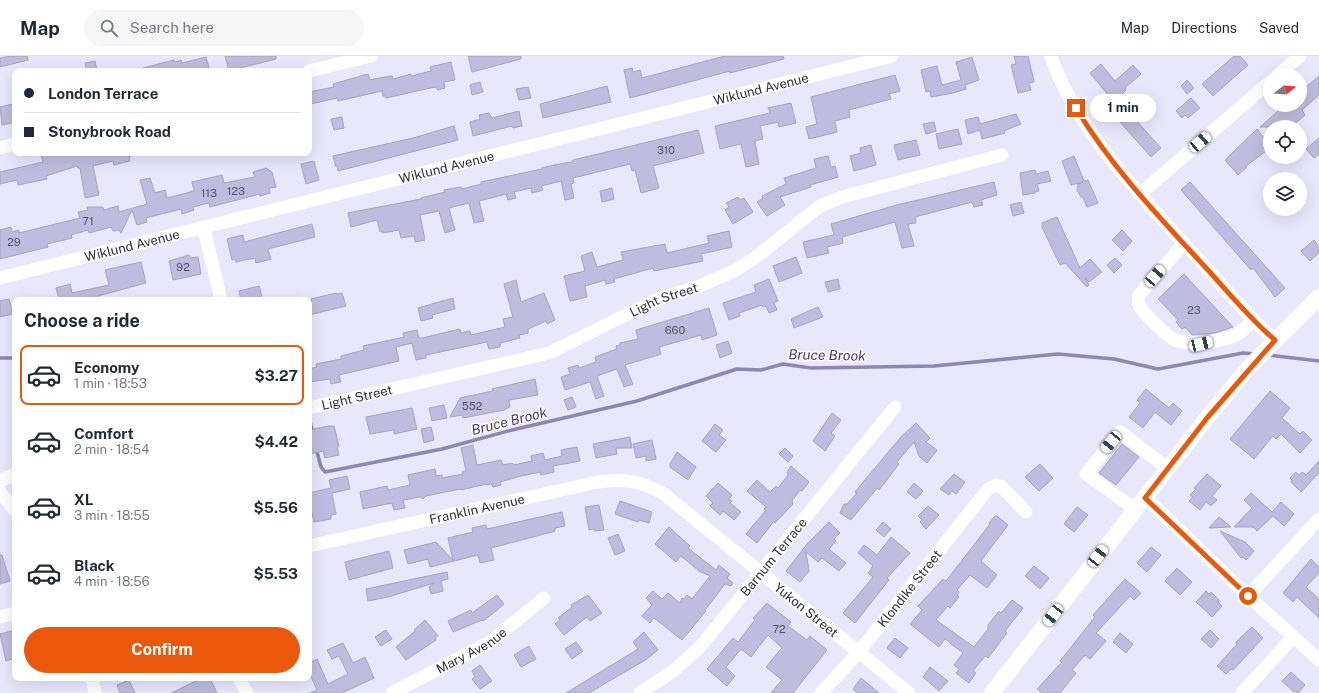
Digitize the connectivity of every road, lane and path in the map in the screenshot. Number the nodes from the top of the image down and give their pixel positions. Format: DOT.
graph roads {
  1 [pos="371,56"];
  2 [pos="892,56"];
  3 [pos="1051,56"];
  4 [pos="1300,56"];
  5 [pos="1286,68"];
  6 [pos="312,70"];
  7 [pos="1263,88"];
  8 [pos="12,145"];
  9 [pos="0,148"];
  10 [pos="1002,155"];
  11 [pos="1140,194"];
  12 [pos="204,229"];
  13 [pos="1184,243"];
  14 [pos="0,278"];
  15 [pos="220,297"];
  16 [pos="1319,297"];
  17 [pos="1254,320"];
  18 [pos="1271,344"];
  19 [pos="312,407"];
  20 [pos="895,407"];
  21 [pos="1167,468"];
  22 [pos="12,475"];
  23 [pos="0,481"];
  24 [pos="646,485"];
  25 [pos="0,492"];
  26 [pos="1140,504"];
  27 [pos="12,507"];
  28 [pos="1026,512"];
  29 [pos="1319,519"];
  30 [pos="312,545"];
  31 [pos="760,571"];
  32 [pos="1248,596"];
  33 [pos="544,598"];
  34 [pos="12,614"];
  35 [pos="0,617"];
  36 [pos="1293,637"];
  37 [pos="858,652"];
  38 [pos="1319,660"];
  39 [pos="93,681"];
  40 [pos="241,681"];
  41 [pos="412,689"];
  42 [pos="95,693"];
  43 [pos="247,693"];
  44 [pos="392,693"];
  45 [pos="640,693"];
  46 [pos="821,693"];
  47 [pos="909,693"];
  48 [pos="992,693"];
  49 [pos="1242,693"];
  1 -- 6 [label="street"];
  2 -- 12 [label="street, Wiklund Avenue"];
  3 -- 11 [label="street"];
  4 -- 5 [label="street"];
  7 -- 11 [label="street"];
  8 -- 9 [label="street"];
  10 -- 19 [label="street, Light Street"];
  11 -- 13 [label="street"];
  12 -- 14 [label="street, Wiklund Avenue"];
  12 -- 15 [label="street"];
  13 -- 17 [label="street"];
  13 -- 17 [label="street"];
  16 -- 18 [label="main road"];
  17 -- 18 [label="street"];
  18 -- 21 [label="main road"];
  20 -- 31 [label="street, Barnum Terrace"];
  21 -- 26 [label="main road"];
  21 -- 26 [label="street"];
  22 -- 23 [label="street"];
  24 -- 30 [label="street, Franklin Avenue"];
  24 -- 31 [label="street, Yukon Street"];
  25 -- 27 [label="street"];
  26 -- 32 [label="street"];
  26 -- 48 [label="main road"];
  28 -- 37 [label="street, Klondike Street"];
  29 -- 32 [label="street"];
  31 -- 37 [label="street, Yukon Street"];
  31 -- 45 [label="street, Barnum Terrace"];
  32 -- 36 [label="street"];
  33 -- 41 [label="street, Mary Avenue"];
  34 -- 35 [label="street"];
  36 -- 38 [label="street"];
  36 -- 49 [label="street"];
  37 -- 46 [label="street, Klondike Street"];
  37 -- 47 [label="street, Yukon Street"];
  39 -- 42 [label="street"];
  40 -- 43 [label="street"];
  41 -- 44 [label="street, Mary Avenue"];
}
